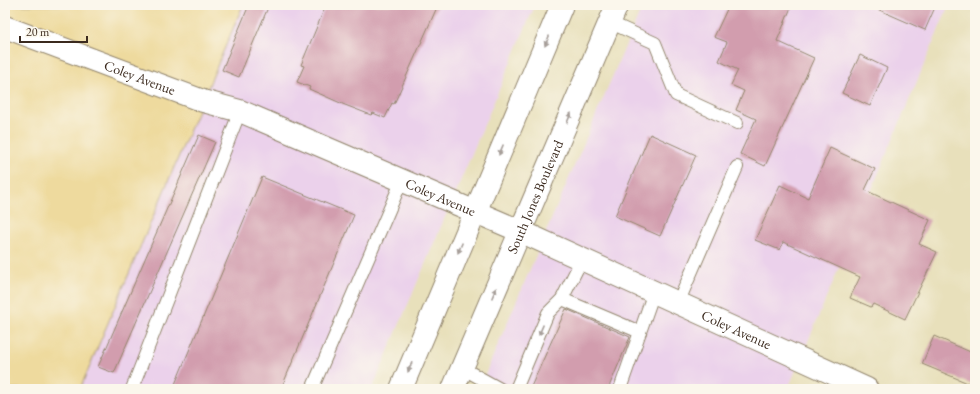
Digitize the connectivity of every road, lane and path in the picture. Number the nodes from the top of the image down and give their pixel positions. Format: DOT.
graph roads {
  1 [pos="562,5"];
  2 [pos="613,14"];
  3 [pos="5,27"];
  4 [pos="240,111"];
  5 [pos="737,123"];
  6 [pos="736,167"];
  7 [pos="402,180"];
  8 [pos="476,212"];
  9 [pos="520,231"];
  10 [pos="582,260"];
  11 [pos="654,292"];
  12 [pos="562,299"];
  13 [pos="678,303"];
  14 [pos="640,332"];
  15 [pos="462,368"];
  16 [pos="132,389"];
  17 [pos="312,389"];
  18 [pos="400,389"];
  19 [pos="453,389"];
  20 [pos="500,389"];
  21 [pos="516,389"];
  22 [pos="620,389"];
  23 [pos="867,389"];
  1 -- 8 [label="street, one-way"];
  2 -- 5 [label="lane"];
  9 -- 2 [label="street, South Jones Boulevard, one-way"];
  3 -- 4 [label="street, Coley Avenue"];
  4 -- 7 [label="street, Coley Avenue"];
  4 -- 16 [label="lane"];
  6 -- 13 [label="lane"];
  7 -- 8 [label="street, Coley Avenue"];
  7 -- 17 [label="lane"];
  8 -- 9 [label="street, Coley Avenue"];
  8 -- 18 [label="street, one-way"];
  9 -- 10 [label="street, Coley Avenue"];
  15 -- 9 [label="street, South Jones Boulevard, one-way"];
  10 -- 11 [label="street, Coley Avenue"];
  10 -- 12 [label="lane"];
  11 -- 13 [label="street, Coley Avenue"];
  11 -- 14 [label="lane"];
  12 -- 14 [label="lane"];
  12 -- 21 [label="lane, one-way"];
  13 -- 23 [label="street, Coley Avenue"];
  14 -- 22 [label="lane"];
  15 -- 19 [label="street, South Jones Boulevard"];
  15 -- 20 [label="lane"];
}
